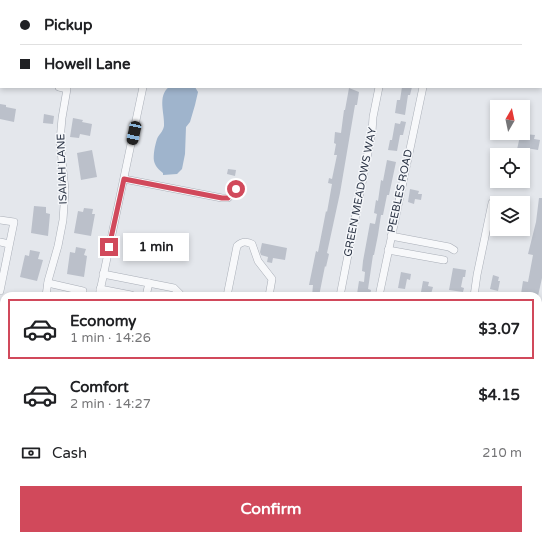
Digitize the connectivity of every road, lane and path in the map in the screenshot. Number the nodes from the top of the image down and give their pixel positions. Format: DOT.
graph roads {
  1 [pos="63,88"];
  2 [pos="143,88"];
  3 [pos="378,88"];
  4 [pos="423,88"];
  5 [pos="124,179"];
  6 [pos="236,189"];
  7 [pos="490,213"];
  8 [pos="0,220"];
  9 [pos="391,236"];
  10 [pos="0,242"];
  11 [pos="9,244"];
  12 [pos="388,250"];
  13 [pos="454,250"];
  14 [pos="444,260"];
  15 [pos="2,272"];
  16 [pos="103,274"];
  17 [pos="48,283"];
  18 [pos="149,283"];
  19 [pos="83,290"];
  20 [pos="0,291"];
  21 [pos="47,292"];
  22 [pos="99,292"];
  23 [pos="147,292"];
  24 [pos="178,292"];
  25 [pos="228,292"];
  26 [pos="270,292"];
  27 [pos="341,292"];
  28 [pos="380,292"];
  29 [pos="475,292"];
  1 -- 17 [label="street, ISAIAH LANE"];
  2 -- 5 [label="street"];
  3 -- 27 [label="street, GREEN MEADOWS WAY"];
  4 -- 9 [label="street, PEEBLES ROAD"];
  5 -- 6 [label="street"];
  5 -- 16 [label="street"];
  7 -- 29 [label="street"];
  8 -- 11 [label="street"];
  9 -- 12 [label="street, PEEBLES ROAD"];
  9 -- 13 [label="street"];
  10 -- 11 [label="street"];
  11 -- 15 [label="street"];
  12 -- 14 [label="street"];
  12 -- 28 [label="street, PEEBLES ROAD"];
  15 -- 20 [label="street"];
  16 -- 18 [label="street"];
  16 -- 22 [label="street"];
  17 -- 19 [label="street"];
  17 -- 21 [label="street, ISAIAH LANE"];
  18 -- 23 [label="street"];
  18 -- 24 [label="street"];
  25 -- 26 [label="street"];
}
